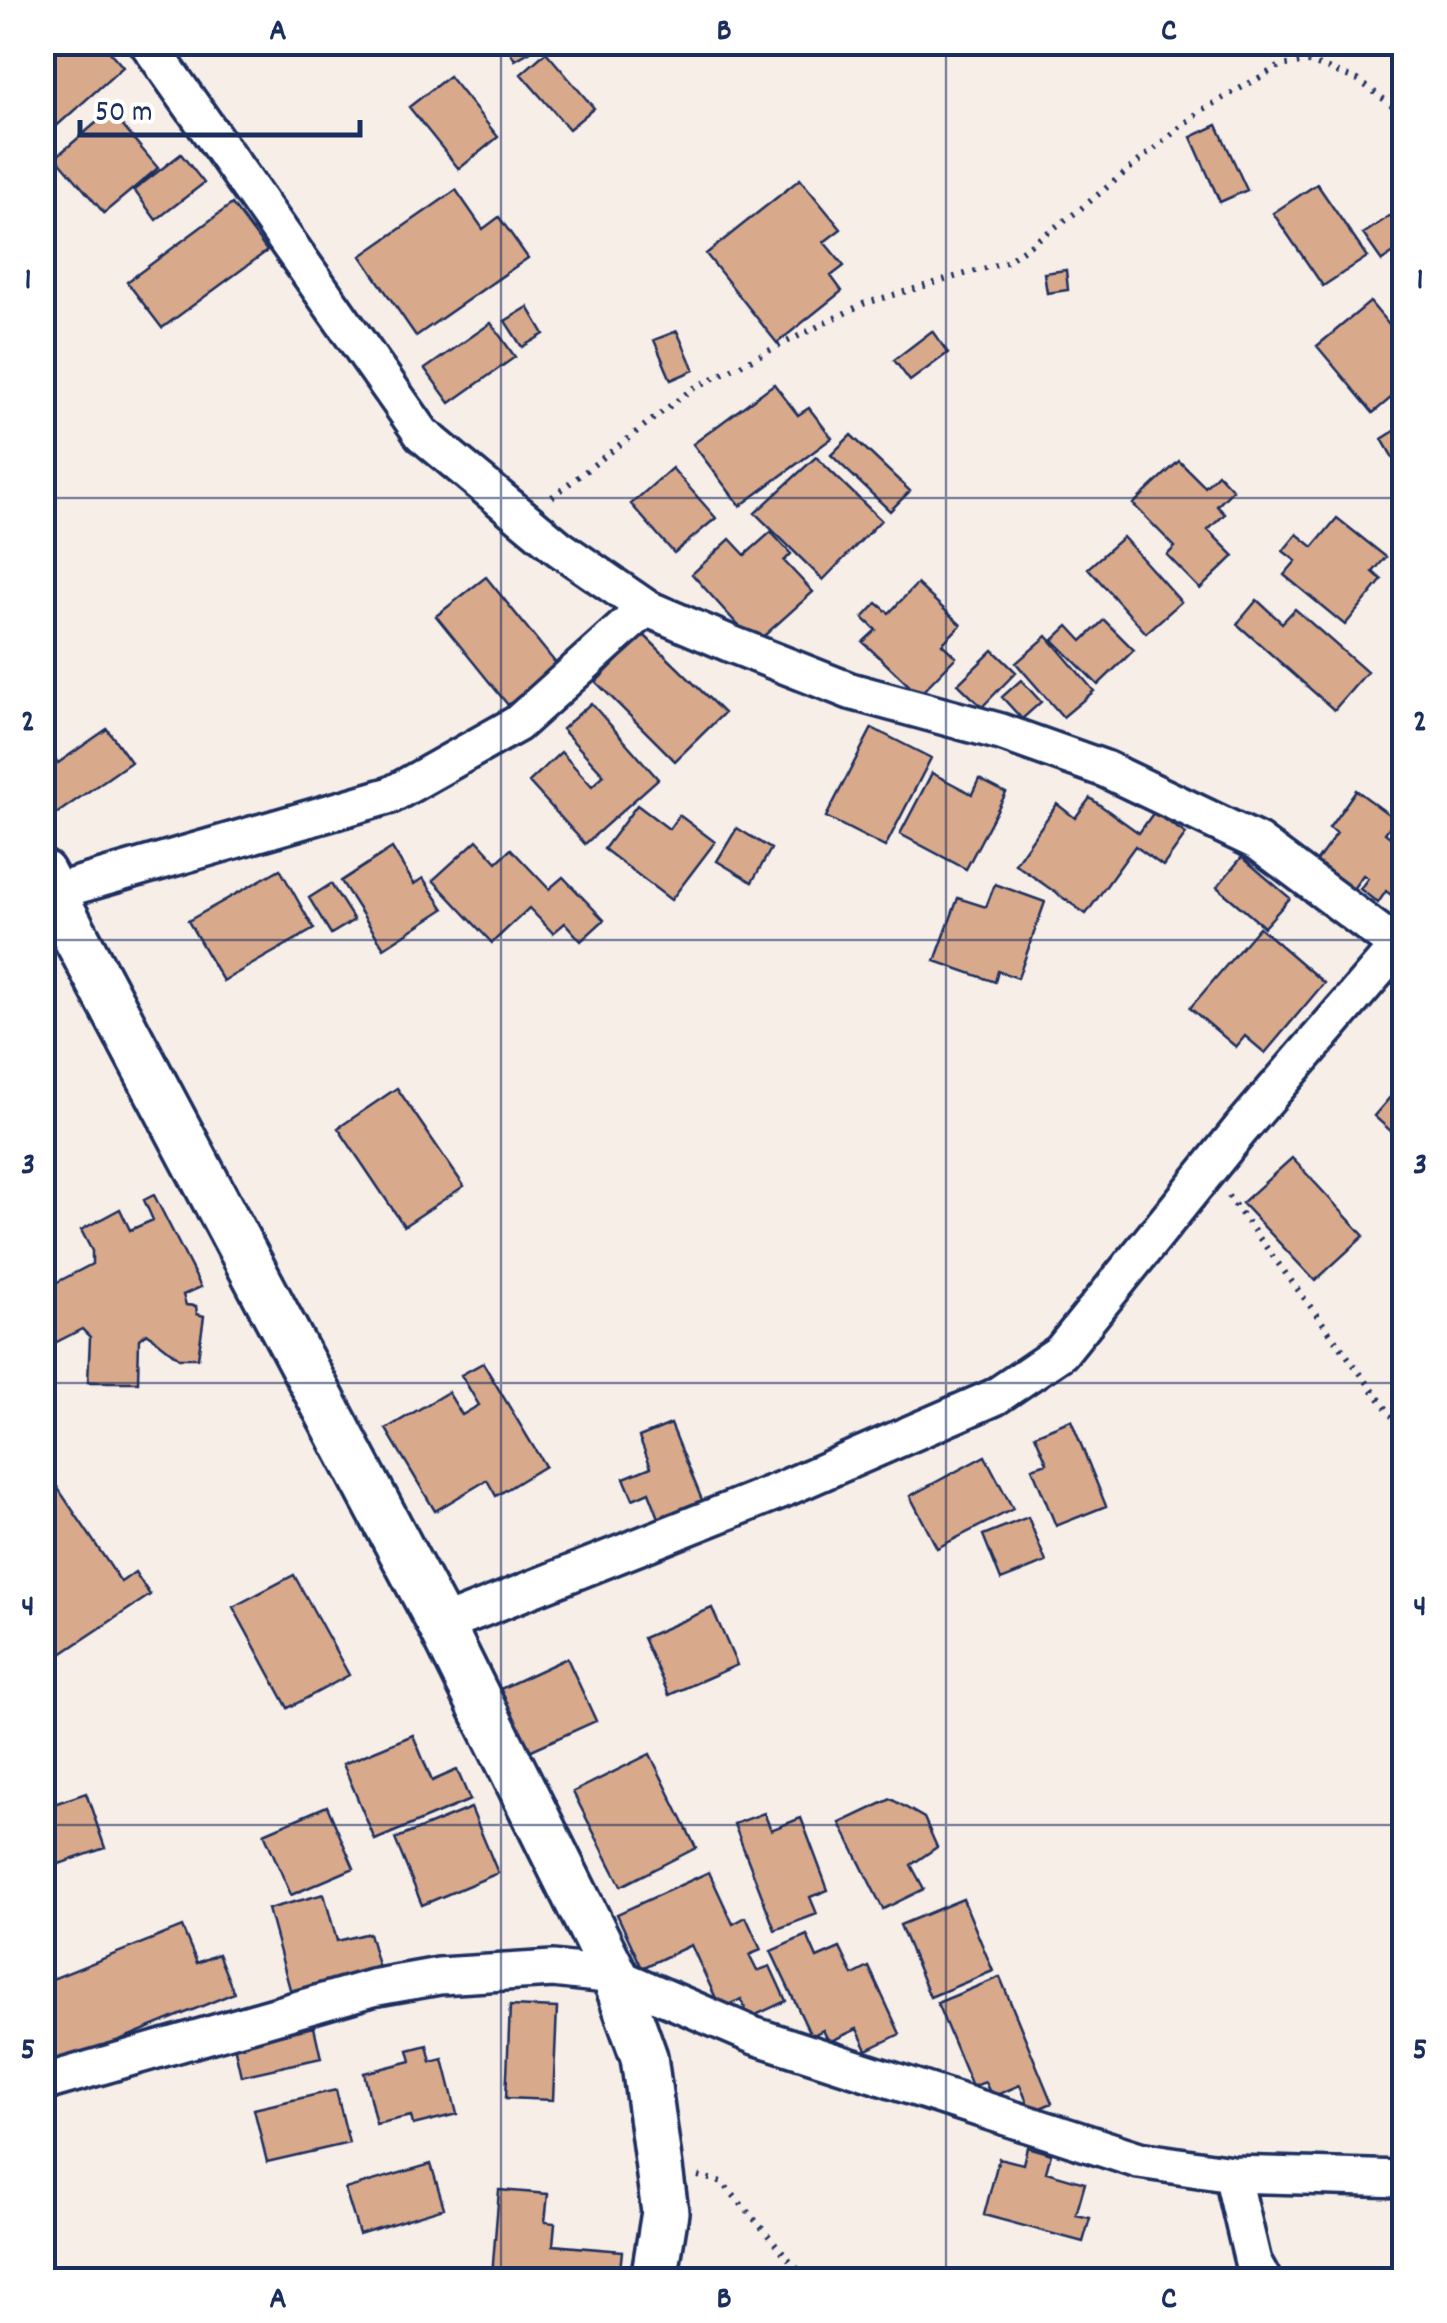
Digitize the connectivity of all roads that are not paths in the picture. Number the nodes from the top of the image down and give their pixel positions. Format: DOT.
graph roads {
  1 [pos="147,42"];
  2 [pos="646,608"];
  3 [pos="48,882"];
  4 [pos="1401,945"];
  5 [pos="441,1625"];
  6 [pos="614,1976"];
  7 [pos="42,2082"];
  8 [pos="1232,2174"];
  9 [pos="1404,2178"];
  10 [pos="654,2280"];
  11 [pos="1264,2280"];
  1 -- 2 [label="street"];
  2 -- 3 [label="street"];
  2 -- 4 [label="street"];
  3 -- 5 [label="street"];
  4 -- 5 [label="street"];
  5 -- 6 [label="street"];
  6 -- 7 [label="street"];
  6 -- 8 [label="street"];
  6 -- 10 [label="street"];
  8 -- 9 [label="street"];
  8 -- 11 [label="street"];
}
